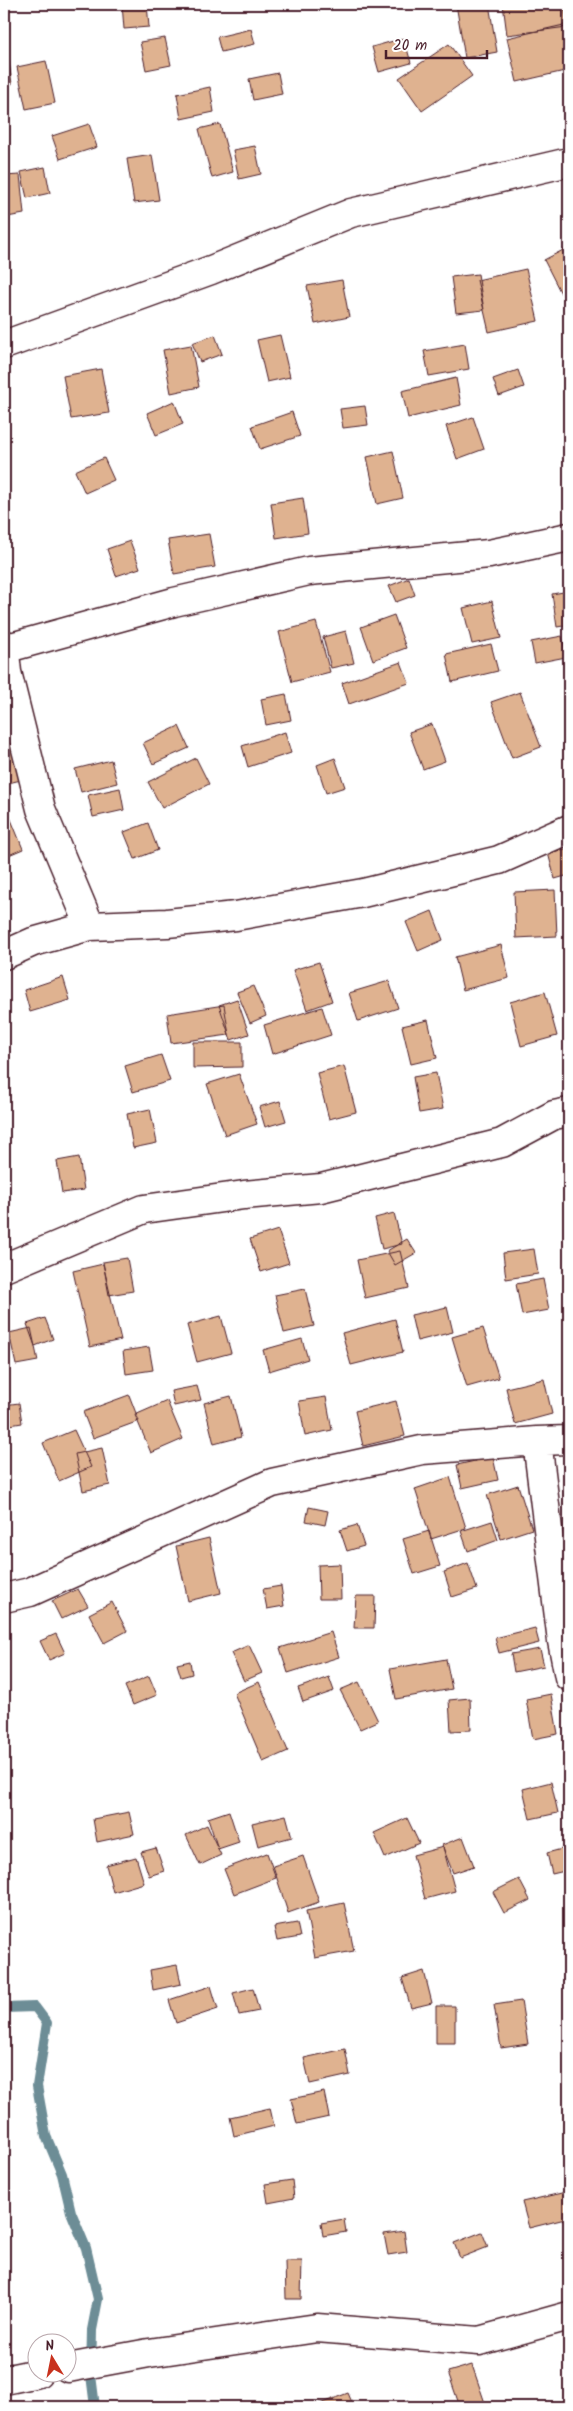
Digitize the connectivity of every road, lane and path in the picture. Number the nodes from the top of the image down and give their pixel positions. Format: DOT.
graph roads {
  1 [pos="569,162"];
  2 [pos="4,346"];
  3 [pos="569,537"];
  4 [pos="4,644"];
  5 [pos="5,665"];
  6 [pos="569,829"];
  7 [pos="90,926"];
  8 [pos="4,955"];
  9 [pos="569,1112"];
  10 [pos="4,1268"];
  11 [pos="569,1440"];
  12 [pos="537,1442"];
  13 [pos="4,1598"];
  14 [pos="569,1677"];
  15 [pos="569,2316"];
  16 [pos="78,2366"];
  17 [pos="28,2376"];
  18 [pos="4,2380"];
  1 -- 2 [label="street"];
  3 -- 5 [label="street"];
  4 -- 5 [label="street"];
  5 -- 7 [label="street"];
  6 -- 7 [label="street"];
  7 -- 8 [label="street"];
  9 -- 10 [label="street"];
  11 -- 12 [label="street"];
  12 -- 13 [label="street"];
  12 -- 14 [label="street"];
  15 -- 16 [label="street"];
  17 -- 18 [label="street"];
}
